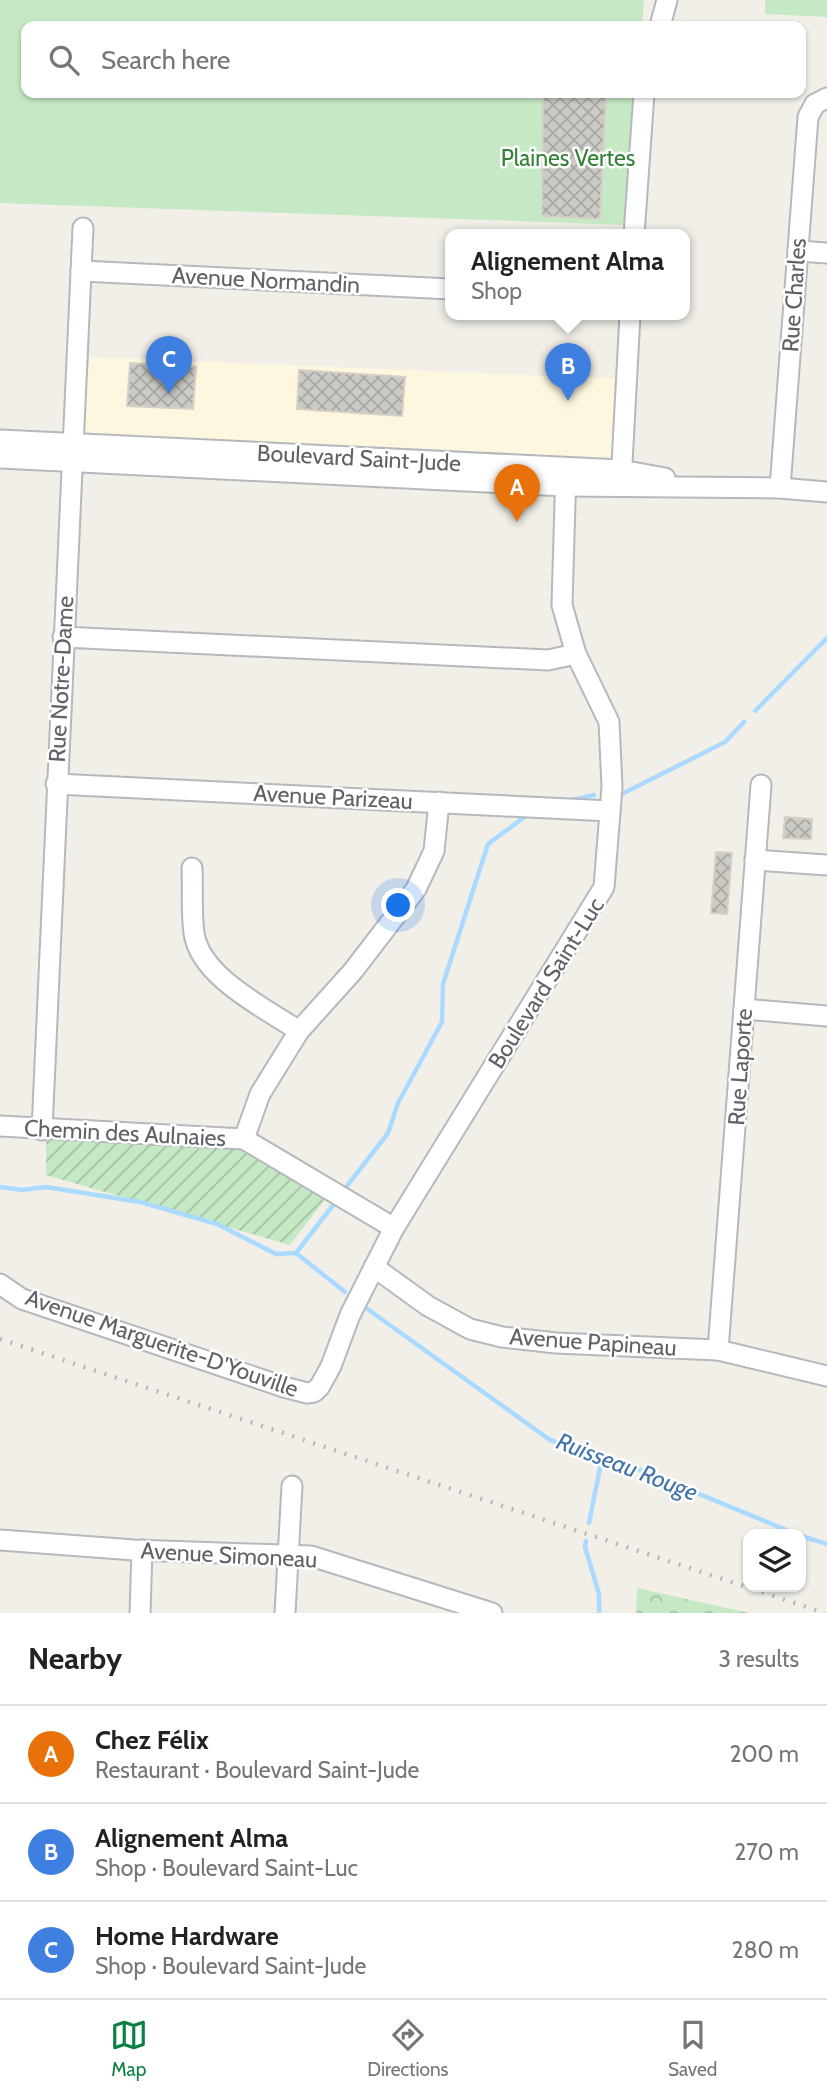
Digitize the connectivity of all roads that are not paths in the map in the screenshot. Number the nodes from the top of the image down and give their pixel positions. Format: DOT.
graph roads {
  1 [pos="667,0"];
  2 [pos="661,21"];
  3 [pos="644,98"];
  4 [pos="821,101"];
  5 [pos="83,228"];
  6 [pos="635,229"];
  7 [pos="798,251"];
  8 [pos="827,253"];
  9 [pos="81,271"];
  10 [pos="445,289"];
  11 [pos="630,320"];
  12 [pos="0,440"];
  13 [pos="73,453"];
  14 [pos="0,458"];
  15 [pos="565,477"];
  16 [pos="621,479"];
  17 [pos="780,488"];
  18 [pos="827,492"];
  19 [pos="63,637"];
  20 [pos="576,654"];
  21 [pos="56,785"];
  22 [pos="761,785"];
  23 [pos="439,803"];
  24 [pos="610,811"];
  25 [pos="755,860"];
  26 [pos="827,866"];
  27 [pos="192,868"];
  28 [pos="744,1009"];
  29 [pos="827,1016"];
  30 [pos="299,1031"];
  31 [pos="0,1126"];
  32 [pos="42,1129"];
  33 [pos="244,1139"];
  34 [pos="394,1228"];
  35 [pos="374,1268"];
  36 [pos="0,1284"];
  37 [pos="718,1350"];
  38 [pos="827,1376"];
  39 [pos="292,1486"];
  40 [pos="0,1540"];
  41 [pos="142,1550"];
  42 [pos="287,1554"];
  43 [pos="140,1613"];
  44 [pos="285,1613"];
  45 [pos="492,1613"];
  1 -- 2 [label="street"];
  3 -- 6 [label="street"];
  4 -- 7 [label="street, Rue Charles"];
  5 -- 9 [label="street, Rue Notre-Dame"];
  7 -- 8 [label="street"];
  7 -- 17 [label="street, Rue Charles"];
  9 -- 10 [label="street, Avenue Normandin"];
  9 -- 13 [label="street, Rue Notre-Dame"];
  11 -- 16 [label="street"];
  12 -- 13 [label="street, Boulevard Saint-Jude"];
  13 -- 14 [label="street, Boulevard Saint-Jude"];
  13 -- 15 [label="street, Boulevard Saint-Jude"];
  13 -- 19 [label="street, Rue Notre-Dame"];
  15 -- 16 [label="street, Boulevard Saint-Jude"];
  15 -- 20 [label="street, Boulevard Saint-Luc"];
  16 -- 17 [label="street, Boulevard Saint-Jude"];
  17 -- 18 [label="street, Boulevard Saint-Jude"];
  19 -- 20 [label="street"];
  19 -- 21 [label="street, Rue Notre-Dame"];
  20 -- 24 [label="street, Boulevard Saint-Luc"];
  21 -- 23 [label="street, Avenue Parizeau"];
  21 -- 32 [label="street, Rue Notre-Dame"];
  22 -- 25 [label="street, Rue Laporte"];
  23 -- 24 [label="street, Avenue Parizeau"];
  23 -- 30 [label="street"];
  24 -- 34 [label="street, Boulevard Saint-Luc"];
  25 -- 26 [label="street"];
  25 -- 28 [label="street, Rue Laporte"];
  27 -- 30 [label="street"];
  28 -- 29 [label="street"];
  28 -- 37 [label="street, Rue Laporte"];
  30 -- 33 [label="street"];
  31 -- 32 [label="street, Chemin des Aulnaies"];
  32 -- 33 [label="street, Chemin des Aulnaies"];
  33 -- 34 [label="street, Chemin des Aulnaies"];
  34 -- 35 [label="street, Boulevard Saint-Luc"];
  35 -- 36 [label="street, Avenue Marguerite-D'Youville"];
  35 -- 37 [label="street, Avenue Papineau"];
  37 -- 38 [label="street, Avenue Papineau"];
  39 -- 42 [label="street"];
  40 -- 41 [label="street, Avenue Simoneau"];
  41 -- 42 [label="street, Avenue Simoneau"];
  41 -- 43 [label="street"];
  42 -- 44 [label="street"];
  42 -- 45 [label="street, Avenue Simoneau"];
}
